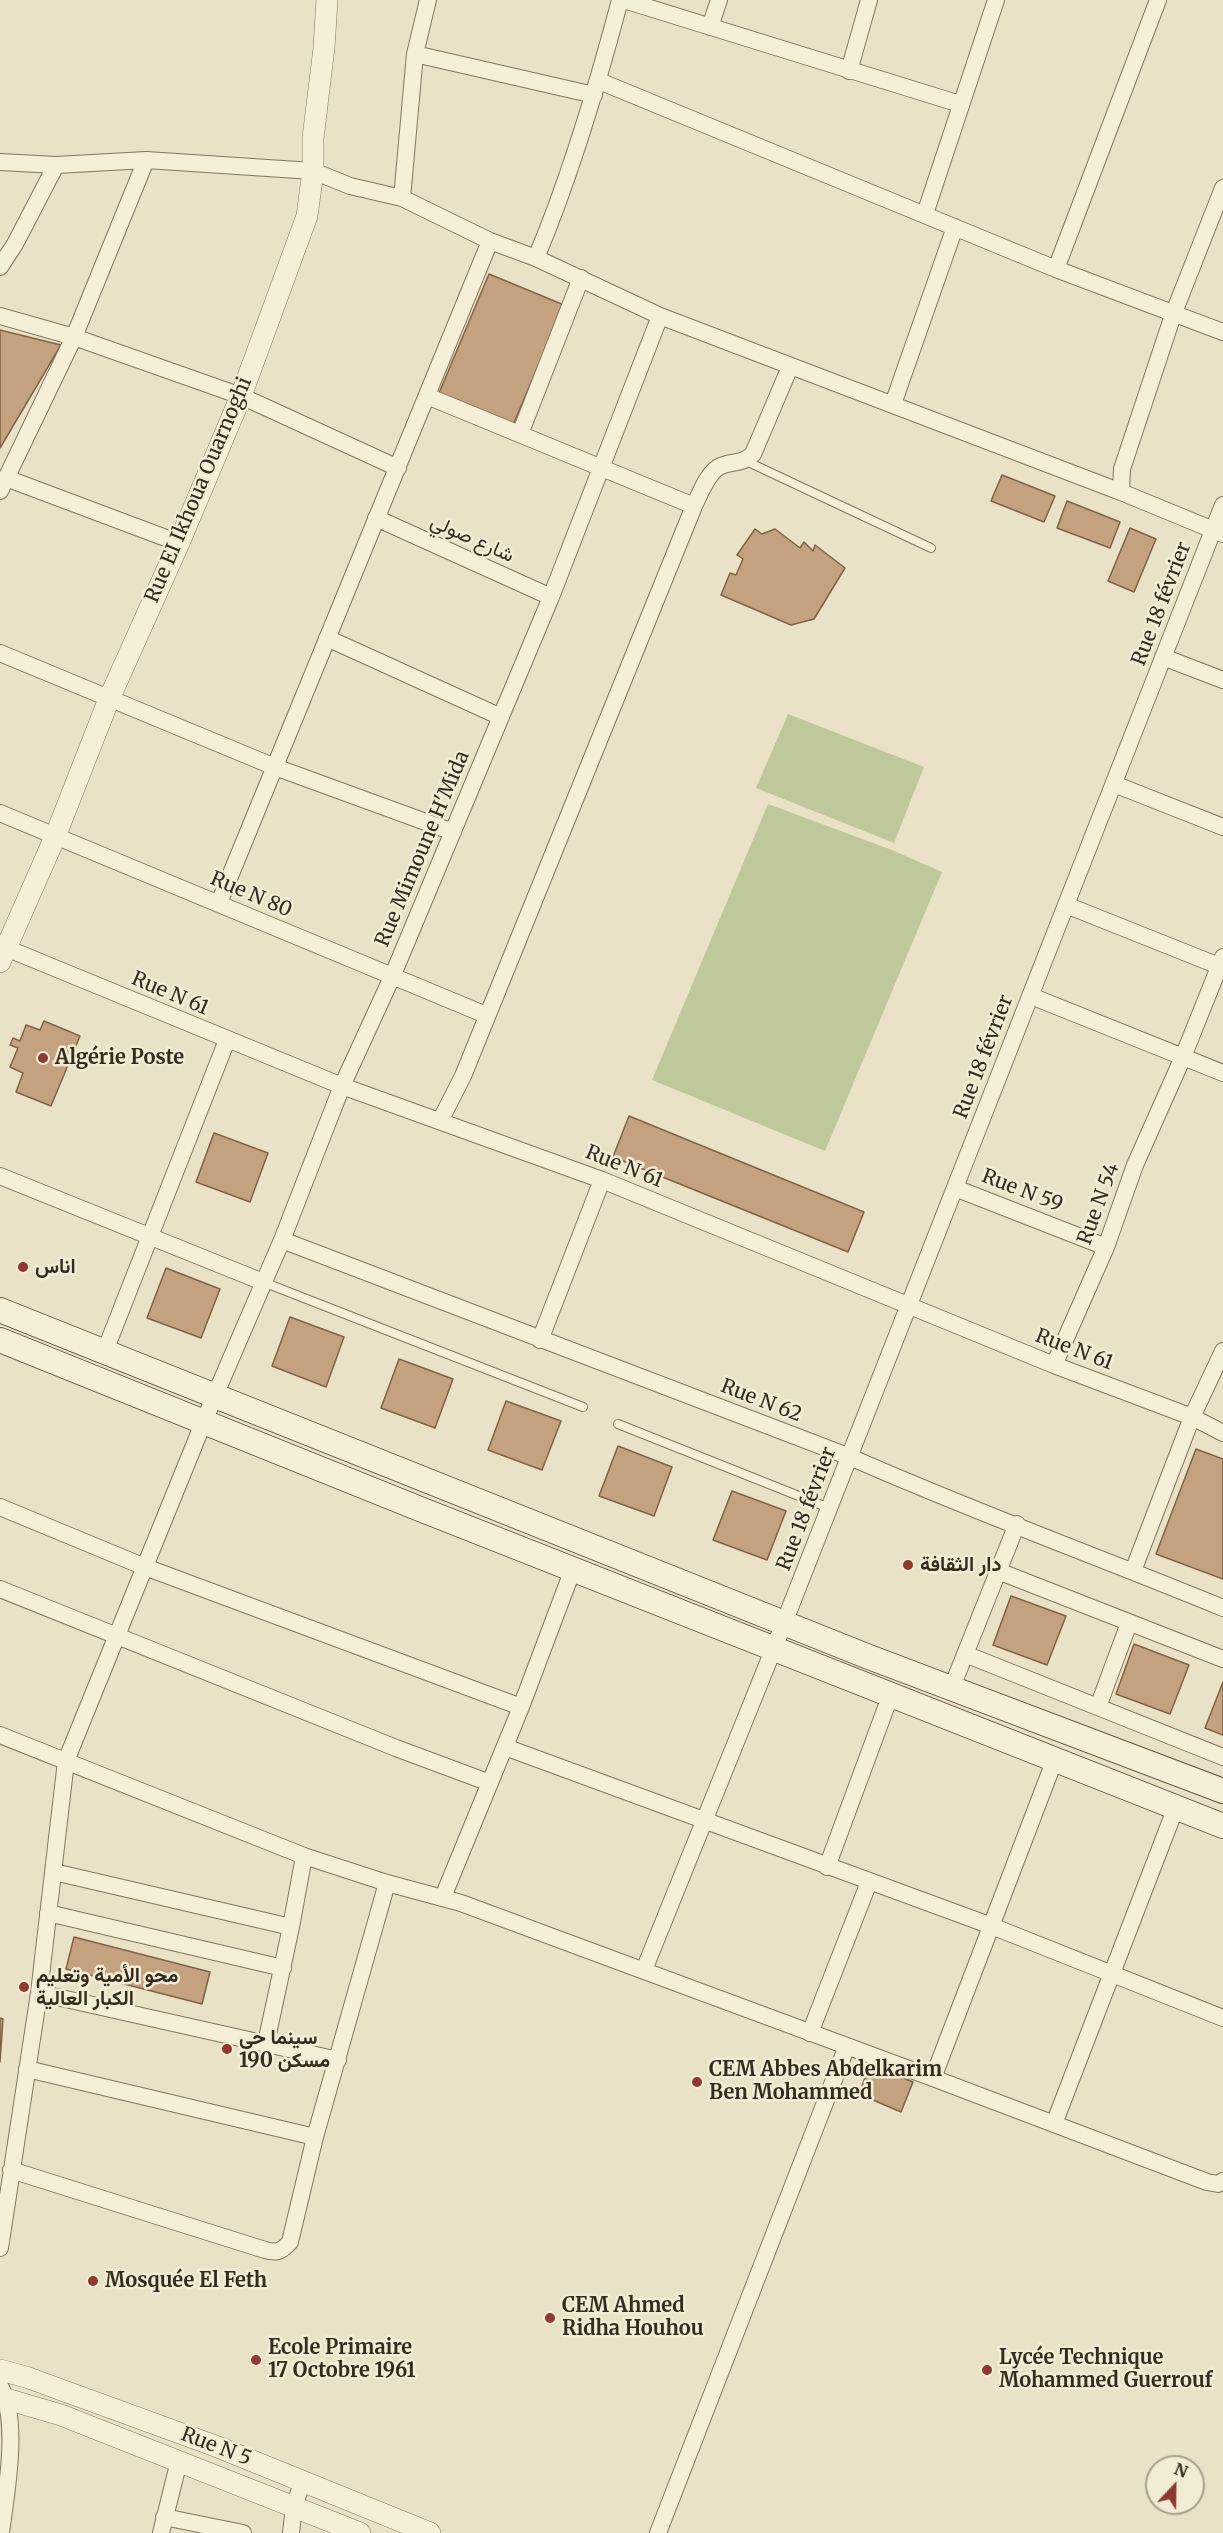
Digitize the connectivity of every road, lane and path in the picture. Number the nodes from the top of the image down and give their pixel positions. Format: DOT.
graph roads {
  1 [pos="327,0"];
  2 [pos="428,0"];
  3 [pos="622,0"];
  4 [pos="719,0"];
  5 [pos="869,0"];
  6 [pos="996,0"];
  7 [pos="1158,0"];
  8 [pos="710,27"];
  9 [pos="415,54"];
  10 [pos="849,71"];
  11 [pos="596,88"];
  12 [pos="960,104"];
  13 [pos="146,160"];
  14 [pos="0,162"];
  15 [pos="56,165"];
  16 [pos="313,171"];
  17 [pos="1223,188"];
  18 [pos="402,198"];
  19 [pos="925,214"];
  20 [pos="955,227"];
  21 [pos="490,241"];
  22 [pos="536,258"];
  23 [pos="0,267"];
  24 [pos="1056,269"];
  25 [pos="581,278"];
  26 [pos="1173,315"];
  27 [pos="0,316"];
  28 [pos="660,316"];
  29 [pos="1223,332"];
  30 [pos="74,337"];
  31 [pos="790,367"];
  32 [pos="241,396"];
  33 [pos="427,396"];
  34 [pos="893,404"];
  35 [pos="520,434"];
  36 [pos="746,461"];
  37 [pos="398,468"];
  38 [pos="601,468"];
  39 [pos="3,484"];
  40 [pos="1121,492"];
  41 [pos="1223,505"];
  42 [pos="694,506"];
  43 [pos="376,518"];
  44 [pos="1218,532"];
  45 [pos="179,543"];
  46 [pos="930,548"];
  47 [pos="551,597"];
  48 [pos="327,638"];
  49 [pos="0,653"];
  50 [pos="1163,657"];
  51 [pos="1223,680"];
  52 [pos="109,699"];
  53 [pos="501,717"];
  54 [pos="274,767"];
  55 [pos="1114,784"];
  56 [pos="0,813"];
  57 [pos="1223,827"];
  58 [pos="453,832"];
  59 [pos="55,837"];
  60 [pos="219,903"];
  61 [pos="1066,905"];
  62 [pos="3,955"];
  63 [pos="1221,962"];
  64 [pos="392,977"];
  65 [pos="1030,996"];
  66 [pos="486,1015"];
  67 [pos="227,1040"];
  68 [pos="1183,1057"];
  69 [pos="1223,1073"];
  70 [pos="342,1086"];
  71 [pos="440,1121"];
  72 [pos="0,1176"];
  73 [pos="602,1180"];
  74 [pos="955,1188"];
  75 [pos="151,1235"];
  76 [pos="282,1240"];
  77 [pos="1106,1247"];
  78 [pos="263,1282"];
  79 [pos="909,1306"];
  80 [pos="0,1310"];
  81 [pos="0,1340"];
  82 [pos="540,1340"];
  83 [pos="105,1351"];
  84 [pos="1223,1351"];
  85 [pos="1054,1365"];
  86 [pos="216,1395"];
  87 [pos="584,1407"];
  88 [pos="1192,1417"];
  89 [pos="204,1421"];
  90 [pos="618,1424"];
  91 [pos="1223,1432"];
  92 [pos="850,1457"];
  93 [pos="0,1507"];
  94 [pos="829,1509"];
  95 [pos="1017,1524"];
  96 [pos="145,1567"];
  97 [pos="573,1569"];
  98 [pos="998,1571"];
  99 [pos="1133,1571"];
  100 [pos="0,1589"];
  101 [pos="1223,1608"];
  102 [pos="784,1623"];
  103 [pos="1129,1623"];
  104 [pos="116,1636"];
  105 [pos="774,1647"];
  106 [pos="965,1654"];
  107 [pos="1223,1659"];
  108 [pos="952,1687"];
  109 [pos="891,1694"];
  110 [pos="521,1707"];
  111 [pos="1098,1707"];
  112 [pos="0,1735"];
  113 [pos="505,1747"];
  114 [pos="1223,1757"];
  115 [pos="1055,1759"];
  116 [pos="66,1761"];
  117 [pos="490,1783"];
  118 [pos="1223,1791"];
  119 [pos="1176,1807"];
  120 [pos="704,1821"];
  121 [pos="1223,1826"];
  122 [pos="304,1856"];
  123 [pos="827,1867"];
  124 [pos="54,1872"];
  125 [pos="869,1882"];
  126 [pos="387,1883"];
  127 [pos="443,1898"];
  128 [pos="48,1913"];
  129 [pos="989,1925"];
  130 [pos="291,1927"];
  131 [pos="283,1968"];
  132 [pos="644,1970"];
  133 [pos="1114,1974"];
  134 [pos="39,1994"];
  135 [pos="1223,2018"];
  136 [pos="810,2033"];
  137 [pos="266,2043"];
  138 [pos="847,2046"];
  139 [pos="338,2060"];
  140 [pos="27,2069"];
  141 [pos="933,2078"];
  142 [pos="1054,2124"];
  143 [pos="315,2137"];
  144 [pos="11,2170"];
  145 [pos="1223,2181"];
  146 [pos="0,2248"];
  147 [pos="0,2370"];
  148 [pos="2,2393"];
  149 [pos="179,2461"];
  150 [pos="303,2481"];
  151 [pos="294,2506"];
  152 [pos="163,2525"];
  153 [pos="1,2533"];
  154 [pos="243,2533"];
  155 [pos="291,2533"];
  156 [pos="360,2533"];
  157 [pos="430,2533"];
  158 [pos="658,2533"];
  1 -- 16 [label="street, Rue EI Ikhoua Ouarnoghi"];
  2 -- 9 [label="street"];
  3 -- 8 [label="street"];
  3 -- 11 [label="street"];
  4 -- 8 [label="street"];
  5 -- 10 [label="street"];
  6 -- 12 [label="street"];
  7 -- 24 [label="street"];
  8 -- 10 [label="street"];
  9 -- 11 [label="street"];
  9 -- 18 [label="street"];
  10 -- 12 [label="street"];
  11 -- 19 [label="street"];
  11 -- 22 [label="street"];
  12 -- 19 [label="street"];
  13 -- 15 [label="street"];
  13 -- 16 [label="street"];
  13 -- 30 [label="street"];
  14 -- 15 [label="street"];
  15 -- 23 [label="street"];
  16 -- 18 [label="street"];
  16 -- 32 [label="street, Rue EI Ikhoua Ouarnoghi"];
  17 -- 26 [label="street"];
  18 -- 21 [label="street"];
  19 -- 20 [label="street"];
  20 -- 24 [label="street"];
  20 -- 34 [label="street"];
  21 -- 22 [label="street"];
  21 -- 33 [label="street"];
  22 -- 25 [label="street"];
  24 -- 26 [label="street"];
  25 -- 28 [label="street"];
  25 -- 35 [label="street"];
  26 -- 29 [label="street"];
  26 -- 40 [label="street"];
  27 -- 30 [label="street"];
  28 -- 31 [label="street"];
  28 -- 38 [label="street, Rue Mimoune H'Mida"];
  30 -- 32 [label="street"];
  30 -- 39 [label="street"];
  31 -- 34 [label="street"];
  31 -- 36 [label="street"];
  32 -- 37 [label="street"];
  32 -- 45 [label="street, Rue EI Ikhoua Ouarnoghi"];
  33 -- 35 [label="street"];
  33 -- 37 [label="street"];
  34 -- 40 [label="street"];
  35 -- 38 [label="street"];
  36 -- 42 [label="street"];
  36 -- 46 [label="lane"];
  37 -- 43 [label="street"];
  38 -- 42 [label="street"];
  38 -- 47 [label="street, Rue Mimoune H'Mida"];
  39 -- 45 [label="street"];
  40 -- 44 [label="street"];
  41 -- 44 [label="street, Rue 18 février"];
  42 -- 66 [label="street"];
  43 -- 47 [label="street, شارع صولي"];
  43 -- 48 [label="street"];
  44 -- 50 [label="street, Rue 18 février"];
  45 -- 52 [label="street, Rue EI Ikhoua Ouarnoghi"];
  47 -- 53 [label="street, Rue Mimoune H'Mida"];
  48 -- 53 [label="street"];
  48 -- 54 [label="street"];
  49 -- 52 [label="street"];
  50 -- 51 [label="street"];
  50 -- 55 [label="street, Rue 18 février"];
  52 -- 54 [label="street"];
  52 -- 59 [label="street, Rue EI Ikhoua Ouarnoghi"];
  53 -- 58 [label="street, Rue Mimoune H'Mida"];
  54 -- 58 [label="street"];
  54 -- 60 [label="street"];
  55 -- 57 [label="street"];
  55 -- 61 [label="street, Rue 18 février"];
  56 -- 59 [label="street, Rue N 80"];
  58 -- 64 [label="street, Rue Mimoune H'Mida"];
  59 -- 60 [label="street, Rue N 80"];
  59 -- 62 [label="street, Rue EI Ikhoua Ouarnoghi"];
  60 -- 64 [label="street, Rue N 80"];
  61 -- 63 [label="street"];
  61 -- 65 [label="street, Rue 18 février"];
  62 -- 67 [label="street, Rue N 61"];
  63 -- 68 [label="street, Rue N 54"];
  64 -- 66 [label="street, Rue N 80"];
  64 -- 70 [label="street, Rue Mimoune H'Mida"];
  65 -- 68 [label="street"];
  65 -- 74 [label="street, Rue 18 février"];
  66 -- 71 [label="street"];
  67 -- 70 [label="street, Rue N 61"];
  67 -- 75 [label="street"];
  68 -- 69 [label="street"];
  68 -- 77 [label="street, Rue N 54"];
  70 -- 71 [label="street, Rue N 61"];
  70 -- 76 [label="street, Rue Mimoune H'Mida"];
  71 -- 73 [label="street, Rue N 61"];
  72 -- 75 [label="street"];
  73 -- 79 [label="street, Rue N 61"];
  73 -- 82 [label="street"];
  74 -- 77 [label="street, Rue N 59"];
  74 -- 79 [label="street, Rue 18 février"];
  75 -- 78 [label="street"];
  75 -- 83 [label="street"];
  76 -- 78 [label="street, Rue Mimoune H'Mida"];
  76 -- 82 [label="street, Rue N 62"];
  77 -- 85 [label="street, Rue N 54"];
  78 -- 86 [label="street, Rue Mimoune H'Mida"];
  78 -- 87 [label="lane"];
  79 -- 85 [label="street, Rue N 61"];
  79 -- 92 [label="street, Rue 18 février"];
  80 -- 83 [label="main road"];
  81 -- 89 [label="main road"];
  82 -- 92 [label="street, Rue N 62"];
  83 -- 86 [label="main road"];
  84 -- 88 [label="street"];
  85 -- 88 [label="street, Rue N 61"];
  86 -- 89 [label="street, Rue Mimoune H'Mida"];
  86 -- 102 [label="main road"];
  88 -- 91 [label="street, Rue N 61"];
  88 -- 99 [label="street"];
  89 -- 96 [label="street, Rue Mimoune H'Mida"];
  89 -- 97 [label="main road"];
  90 -- 94 [label="lane"];
  92 -- 94 [label="street, Rue 18 février"];
  92 -- 95 [label="street, Rue N 62"];
  93 -- 96 [label="street"];
  94 -- 102 [label="street, Rue 18 février"];
  95 -- 98 [label="street"];
  95 -- 99 [label="street, Rue N 62"];
  96 -- 104 [label="street, Rue Mimoune H'Mida"];
  96 -- 110 [label="street"];
  97 -- 105 [label="main road"];
  97 -- 110 [label="street"];
  98 -- 103 [label="street"];
  98 -- 106 [label="street"];
  99 -- 101 [label="street, Rue N 62"];
  100 -- 104 [label="street"];
  102 -- 105 [label="street, Rue 18 février"];
  102 -- 108 [label="main road"];
  103 -- 107 [label="street"];
  103 -- 111 [label="street"];
  104 -- 116 [label="street, Rue Mimoune H'Mida"];
  104 -- 117 [label="street"];
  105 -- 109 [label="main road"];
  105 -- 120 [label="street, Rue 18 février"];
  106 -- 108 [label="street"];
  106 -- 111 [label="street"];
  108 -- 118 [label="main road"];
  109 -- 115 [label="main road"];
  109 -- 123 [label="street"];
  110 -- 113 [label="street"];
  111 -- 114 [label="street"];
  112 -- 116 [label="street"];
  113 -- 117 [label="street"];
  113 -- 120 [label="street"];
  115 -- 119 [label="main road"];
  115 -- 129 [label="street"];
  116 -- 122 [label="street"];
  116 -- 124 [label="street, Rue Mimoune H'Mida"];
  117 -- 127 [label="street"];
  119 -- 121 [label="main road"];
  119 -- 133 [label="street"];
  120 -- 123 [label="street"];
  120 -- 132 [label="street, Rue 18 février"];
  122 -- 126 [label="street"];
  122 -- 130 [label="street"];
  123 -- 125 [label="street"];
  124 -- 128 [label="street, Rue Mimoune H'Mida"];
  124 -- 130 [label="street"];
  125 -- 129 [label="street"];
  125 -- 136 [label="street"];
  126 -- 127 [label="street"];
  126 -- 139 [label="street"];
  127 -- 132 [label="street"];
  128 -- 131 [label="street"];
  128 -- 134 [label="street, Rue Mimoune H'Mida"];
  129 -- 133 [label="street"];
  129 -- 141 [label="street"];
  130 -- 131 [label="street"];
  131 -- 137 [label="street"];
  132 -- 136 [label="street"];
  133 -- 135 [label="street"];
  133 -- 142 [label="street"];
  134 -- 137 [label="street"];
  134 -- 140 [label="street, Rue Mimoune H'Mida"];
  136 -- 138 [label="street"];
  137 -- 139 [label="street"];
  138 -- 141 [label="street"];
  138 -- 158 [label="street"];
  139 -- 143 [label="street"];
  140 -- 143 [label="street"];
  140 -- 144 [label="street, Rue Mimoune H'Mida"];
  141 -- 142 [label="street"];
  142 -- 145 [label="street"];
  143 -- 144 [label="street"];
  144 -- 146 [label="street, Rue Mimoune H'Mida"];
  147 -- 150 [label="street, Rue N 5"];
  148 -- 149 [label="street, Rue N 5"];
  148 -- 153 [label="street"];
  149 -- 151 [label="street, Rue N 5"];
  149 -- 152 [label="street"];
  150 -- 151 [label="street"];
  150 -- 157 [label="street, Rue N 5"];
  151 -- 155 [label="street"];
  151 -- 156 [label="street, Rue N 5"];
  152 -- 154 [label="street"];
}
